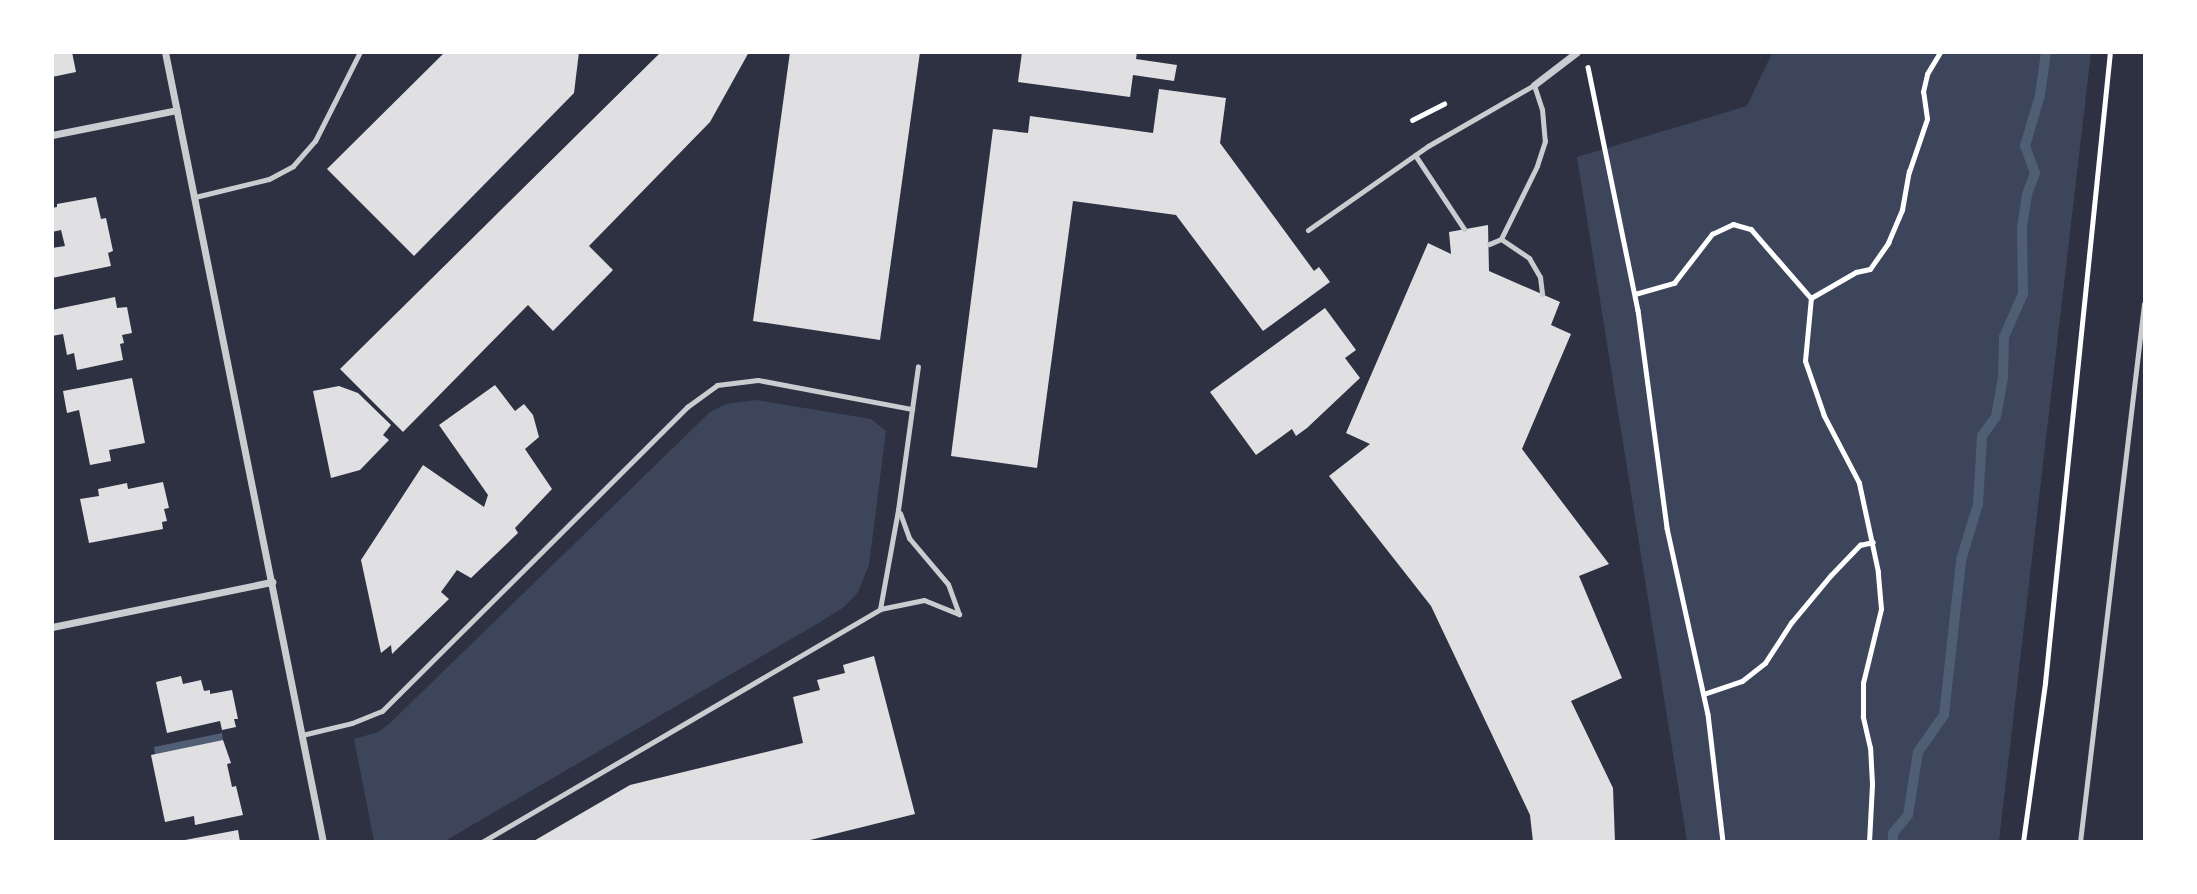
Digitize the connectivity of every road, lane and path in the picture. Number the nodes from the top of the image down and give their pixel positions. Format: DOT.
graph roads {
  1 [pos="165,52"];
  2 [pos="360,52"];
  3 [pos="1577,52"];
  4 [pos="1940,52"];
  5 [pos="2110,52"];
  6 [pos="1589,69"];
  7 [pos="1534,85"];
  8 [pos="1444,104"];
  9 [pos="177,110"];
  10 [pos="1412,120"];
  11 [pos="52,135"];
  12 [pos="1415,155"];
  13 [pos="195,197"];
  14 [pos="1464,229"];
  15 [pos="1308,230"];
  16 [pos="1501,239"];
  17 [pos="1489,244"];
  18 [pos="1542,294"];
  19 [pos="1635,294"];
  20 [pos="1811,298"];
  21 [pos="2144,304"];
  22 [pos="918,366"];
  23 [pos="912,409"];
  24 [pos="898,510"];
  25 [pos="1873,542"];
  26 [pos="272,582"];
  27 [pos="880,609"];
  28 [pos="52,626"];
  29 [pos="1704,694"];
  30 [pos="302,735"];
  31 [pos="323,842"];
  32 [pos="482,842"];
  33 [pos="1723,842"];
  34 [pos="1869,842"];
  35 [pos="2023,842"];
  36 [pos="2080,842"];
  1 -- 9 [label="street"];
  2 -- 13 [label="lane"];
  3 -- 7 [label="street"];
  4 -- 20 [label="path"];
  5 -- 35 [label="path"];
  6 -- 19 [label="path"];
  7 -- 12 [label="lane"];
  7 -- 16 [label="lane"];
  8 -- 10 [label="path"];
  9 -- 11 [label="street"];
  9 -- 13 [label="street"];
  12 -- 14 [label="lane"];
  12 -- 15 [label="lane"];
  13 -- 26 [label="street"];
  16 -- 17 [label="lane"];
  16 -- 18 [label="lane"];
  19 -- 20 [label="path"];
  19 -- 29 [label="path"];
  20 -- 25 [label="path"];
  21 -- 36 [label="lane"];
  22 -- 23 [label="lane"];
  23 -- 24 [label="lane"];
  23 -- 30 [label="lane"];
  24 -- 27 [label="lane"];
  24 -- 27 [label="lane"];
  25 -- 29 [label="path"];
  25 -- 34 [label="path"];
  26 -- 28 [label="street"];
  26 -- 30 [label="street"];
  27 -- 32 [label="lane"];
  29 -- 33 [label="path"];
  30 -- 31 [label="street"];
}
